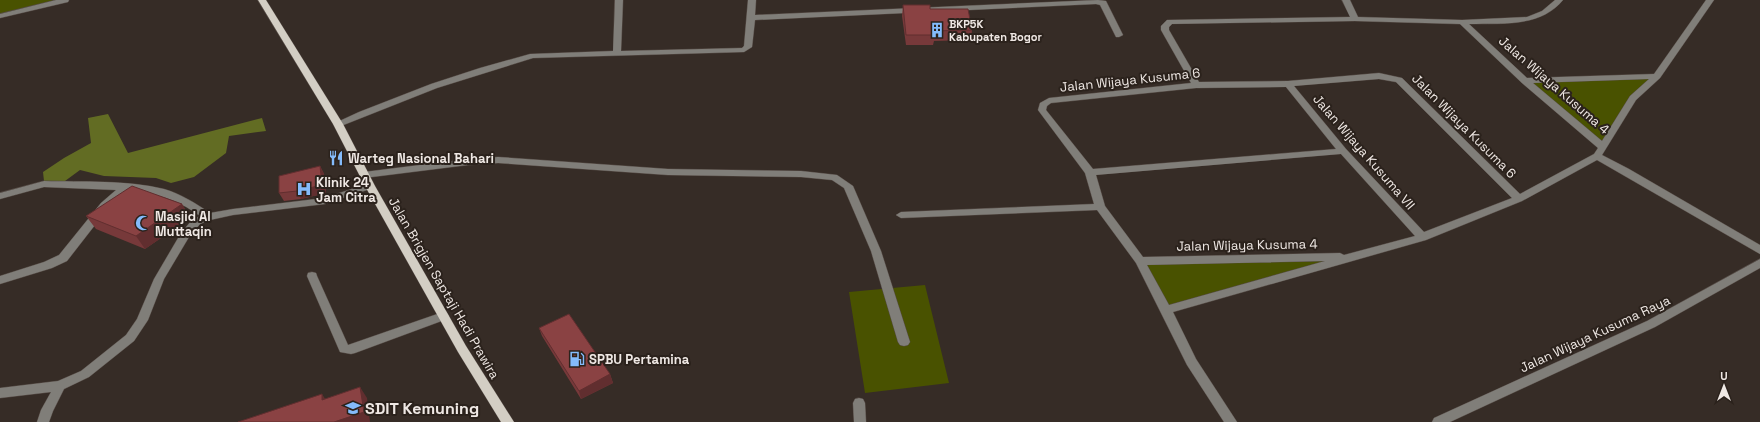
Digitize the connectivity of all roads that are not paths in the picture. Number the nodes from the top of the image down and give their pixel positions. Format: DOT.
graph roads {
  1 [pos="65,0"];
  2 [pos="262,0"];
  3 [pos="619,0"];
  4 [pos="752,0"];
  5 [pos="1346,0"];
  6 [pos="1559,0"];
  7 [pos="1710,0"];
  8 [pos="0,16"];
  9 [pos="751,18"];
  10 [pos="1355,19"];
  11 [pos="1462,22"];
  12 [pos="1119,35"];
  13 [pos="617,52"];
  14 [pos="1657,76"];
  15 [pos="1525,81"];
  16 [pos="1288,84"];
  17 [pos="1196,85"];
  18 [pos="338,124"];
  19 [pos="1603,147"];
  20 [pos="1343,151"];
  21 [pos="1597,156"];
  22 [pos="1090,172"];
  23 [pos="364,175"];
  24 [pos="370,186"];
  25 [pos="125,187"];
  26 [pos="0,196"];
  27 [pos="1519,199"];
  28 [pos="1100,207"];
  29 [pos="901,215"];
  30 [pos="208,217"];
  31 [pos="1422,236"];
  32 [pos="1760,250"];
  33 [pos="1356,257"];
  34 [pos="1140,261"];
  35 [pos="1760,263"];
  36 [pos="312,276"];
  37 [pos="0,280"];
  38 [pos="1166,310"];
  39 [pos="443,316"];
  40 [pos="904,342"];
  41 [pos="60,386"];
  42 [pos="0,393"];
  43 [pos="859,403"];
  44 [pos="43,422"];
  45 [pos="508,422"];
  46 [pos="860,422"];
  47 [pos="1231,422"];
  48 [pos="1438,422"];
  1 -- 8 [label="street"];
  2 -- 18 [label="main road, Jalan Brigjen Saptaji Hadi Prawira"];
  3 -- 13 [label="street"];
  4 -- 9 [label="street"];
  5 -- 10 [label="street"];
  6 -- 11 [label="street"];
  7 -- 14 [label="street"];
  9 -- 12 [label="street"];
  9 -- 13 [label="street"];
  10 -- 11 [label="street"];
  10 -- 17 [label="street"];
  11 -- 15 [label="street, Jalan Wijaya Kusuma 4"];
  13 -- 18 [label="street"];
  14 -- 15 [label="street"];
  14 -- 19 [label="street"];
  15 -- 19 [label="street, Jalan Wijaya Kusuma 4"];
  16 -- 17 [label="street, Jalan Wijaya Kusuma 6"];
  16 -- 20 [label="street, Jalan Wijaya Kusuma VII"];
  16 -- 27 [label="street, Jalan Wijaya Kusuma 6"];
  17 -- 22 [label="street, Jalan Wijaya Kusuma 6"];
  18 -- 23 [label="main road, Jalan Brigjen Saptaji Hadi Prawira"];
  19 -- 21 [label="street, Jalan Wijaya Kusuma 4"];
  20 -- 22 [label="street"];
  20 -- 31 [label="street, Jalan Wijaya Kusuma VII"];
  21 -- 27 [label="street, Jalan Wijaya Kusuma 4"];
  21 -- 32 [label="street"];
  22 -- 28 [label="street, Jalan Wijaya Kusuma 6"];
  23 -- 24 [label="main road, Jalan Brigjen Saptaji Hadi Prawira"];
  23 -- 40 [label="street"];
  24 -- 30 [label="street"];
  24 -- 39 [label="main road, Jalan Brigjen Saptaji Hadi Prawira"];
  25 -- 26 [label="street"];
  25 -- 30 [label="street"];
  25 -- 37 [label="street"];
  27 -- 31 [label="street, Jalan Wijaya Kusuma 4"];
  28 -- 29 [label="street"];
  28 -- 34 [label="street, Jalan Wijaya Kusuma 6"];
  30 -- 41 [label="street"];
  31 -- 33 [label="street, Jalan Wijaya Kusuma 4"];
  33 -- 34 [label="street, Jalan Wijaya Kusuma 4"];
  33 -- 38 [label="street, Jalan Wijaya Kusuma 4"];
  34 -- 38 [label="street, Jalan Wijaya Kusuma 6"];
  35 -- 48 [label="street, Jalan Wijaya Kusuma Raya"];
  36 -- 39 [label="street"];
  38 -- 47 [label="street, Jalan Wijaya Kusuma 6"];
  39 -- 45 [label="main road, Jalan Brigjen Saptaji Hadi Prawira"];
  41 -- 42 [label="street"];
  41 -- 44 [label="street"];
  43 -- 46 [label="street"];
}
